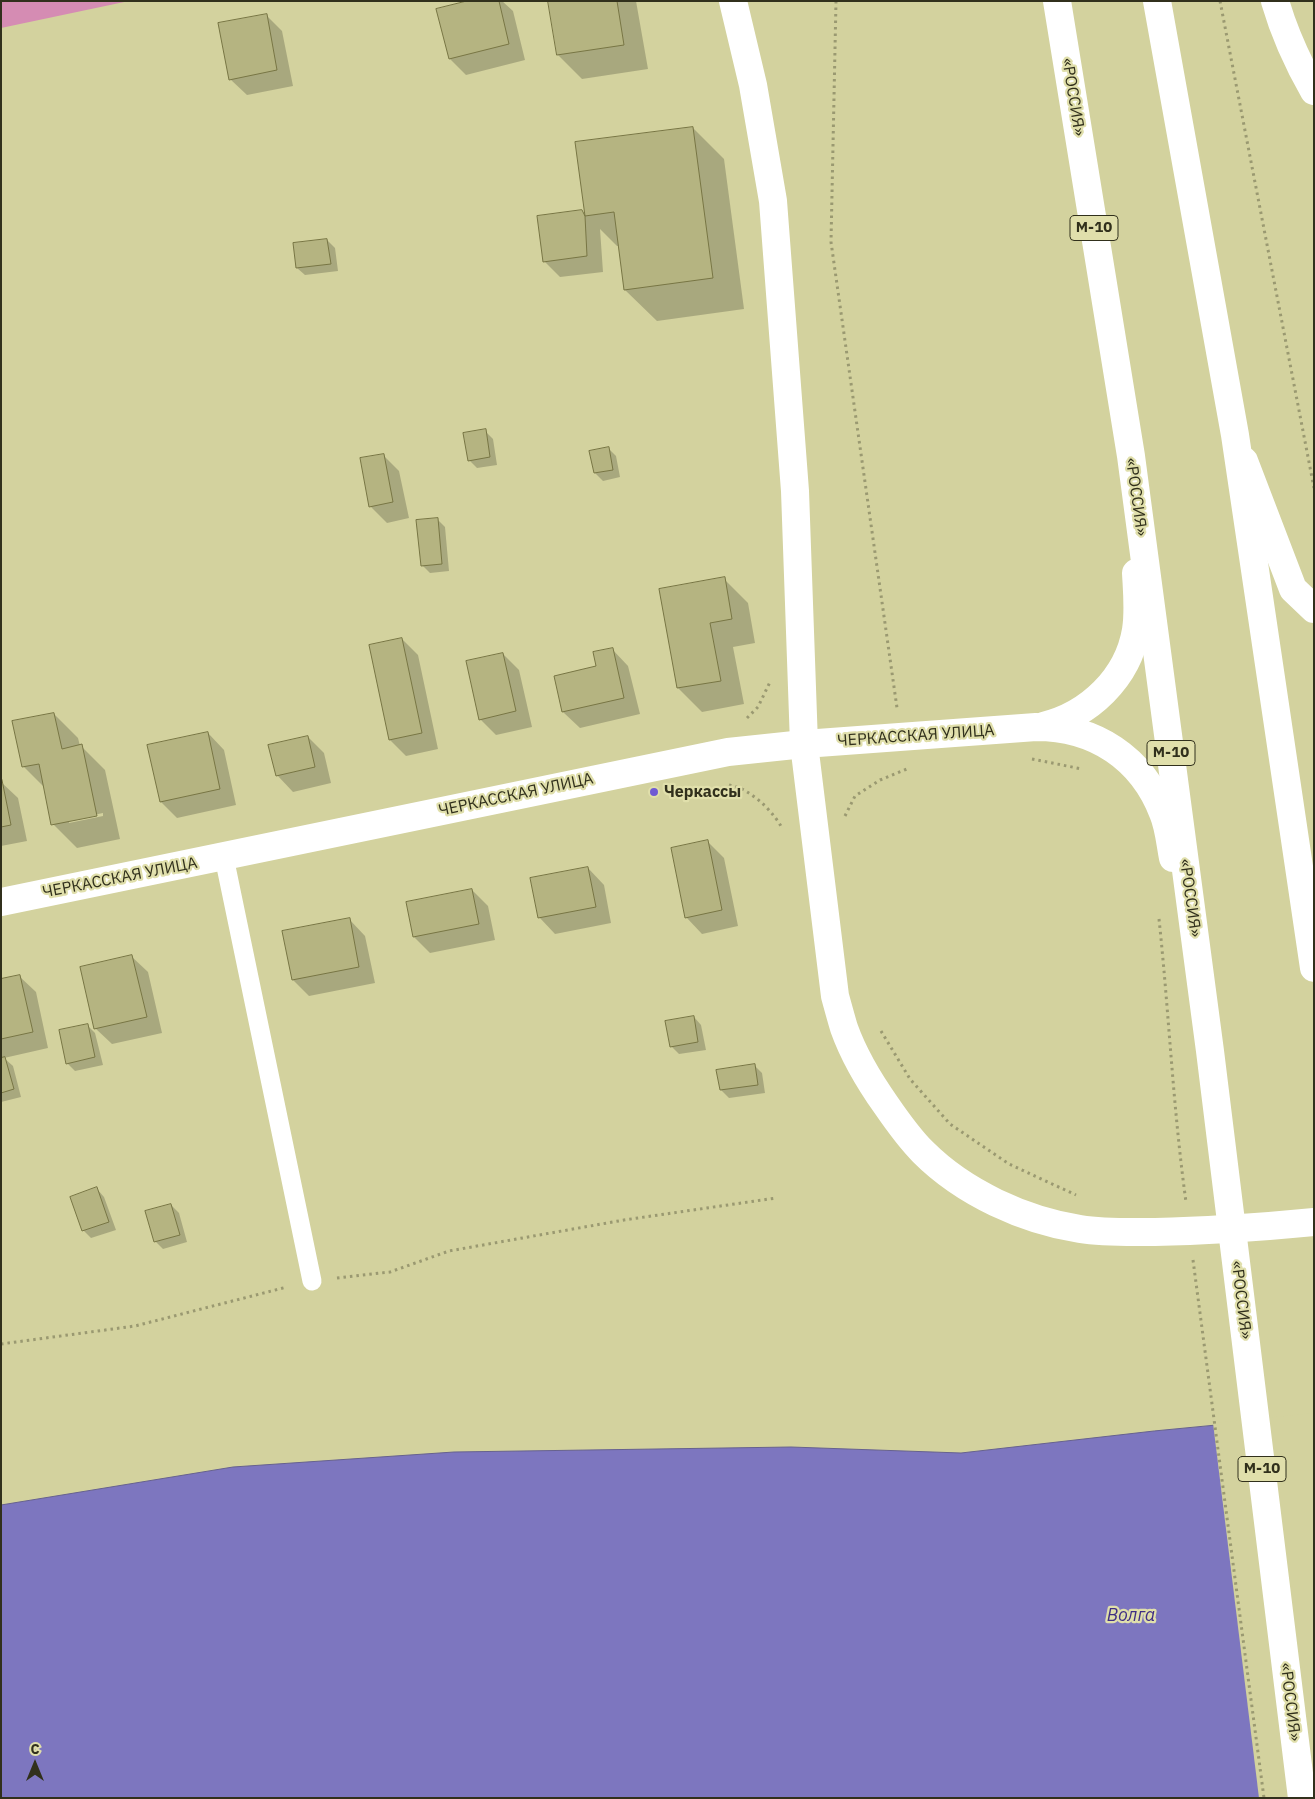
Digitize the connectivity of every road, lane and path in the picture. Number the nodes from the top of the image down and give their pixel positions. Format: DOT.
graph roads {
  1 [pos="733,1"];
  2 [pos="836,1"];
  3 [pos="1058,1"];
  4 [pos="1157,1"];
  5 [pos="1220,1"];
  6 [pos="1275,1"];
  7 [pos="1314,91"];
  8 [pos="1235,435"];
  9 [pos="1131,456"];
  10 [pos="1314,488"];
  11 [pos="1314,610"];
  12 [pos="898,713"];
  13 [pos="1036,727"];
  14 [pos="804,744"];
  15 [pos="1031,759"];
  16 [pos="915,768"];
  17 [pos="1086,770"];
  18 [pos="728,784"];
  19 [pos="843,822"];
  20 [pos="786,836"];
  21 [pos="224,857"];
  22 [pos="1,902"];
  23 [pos="1158,910"];
  24 [pos="1314,968"];
  25 [pos="878,1028"];
  26 [pos="1210,1051"];
  27 [pos="1078,1197"];
  28 [pos="776,1198"];
  29 [pos="1187,1209"];
  30 [pos="1314,1222"];
  31 [pos="1193,1258"];
  32 [pos="312,1281"];
  33 [pos="1,1344"];
  34 [pos="1264,1798"];
  35 [pos="1302,1798"];
  1 -- 14 [label="main road"];
  2 -- 12 [label="path"];
  3 -- 9 [label="main road, «РОССИЯ» / М-10"];
  4 -- 8 [label="main road"];
  5 -- 10 [label="path"];
  6 -- 7 [label="main road"];
  8 -- 11 [label="main road"];
  8 -- 24 [label="main road"];
  9 -- 13 [label="main road, ЧЕРКАССКАЯ УЛИЦА"];
  9 -- 26 [label="main road, «РОССИЯ» / М-10"];
  13 -- 14 [label="main road, ЧЕРКАССКАЯ УЛИЦА"];
  13 -- 26 [label="main road, ЧЕРКАССКАЯ УЛИЦА"];
  14 -- 21 [label="main road, ЧЕРКАССКАЯ УЛИЦА"];
  14 -- 30 [label="main road"];
  15 -- 17 [label="path"];
  16 -- 19 [label="path"];
  18 -- 20 [label="path"];
  21 -- 22 [label="main road, ЧЕРКАССКАЯ УЛИЦА"];
  21 -- 32 [label="lane"];
  23 -- 29 [label="path"];
  25 -- 27 [label="path"];
  26 -- 35 [label="main road, «РОССИЯ» / М-10"];
  28 -- 32 [label="path"];
  31 -- 34 [label="path"];
  32 -- 33 [label="path"];
}
